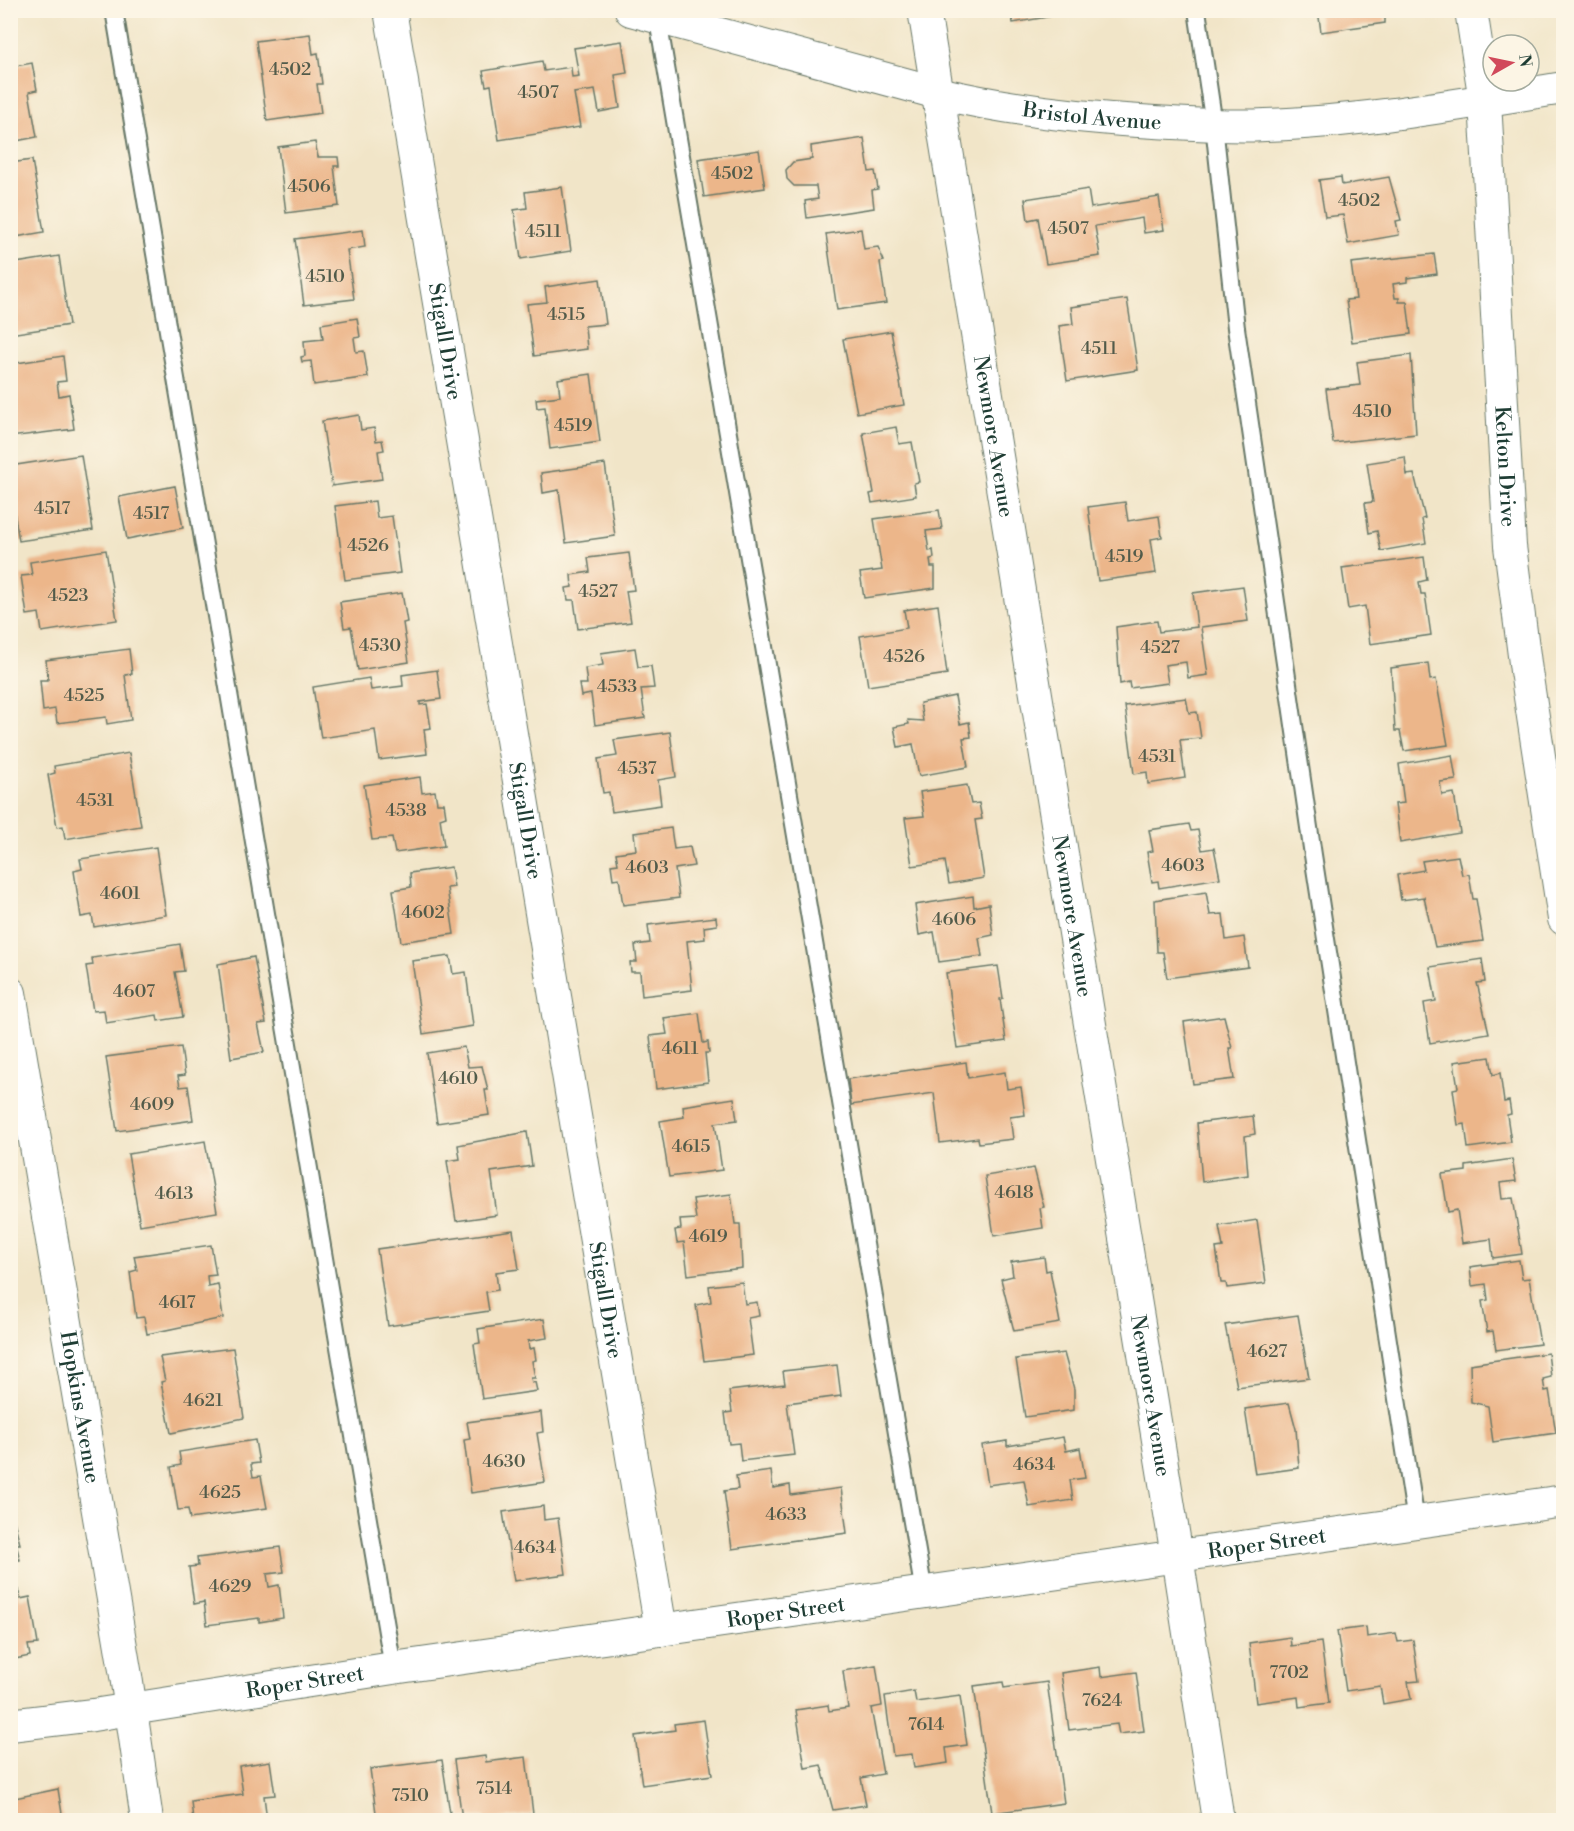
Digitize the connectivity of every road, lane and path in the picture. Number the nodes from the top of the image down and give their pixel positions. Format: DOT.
graph roads {
  1 [pos="114,10"];
  2 [pos="390,10"];
  3 [pos="924,10"];
  4 [pos="1197,10"];
  5 [pos="1471,10"];
  6 [pos="649,13"];
  7 [pos="1563,88"];
  8 [pos="938,93"];
  9 [pos="1485,101"];
  10 [pos="1214,125"];
  11 [pos="1558,842"];
  12 [pos="1563,919"];
  13 [pos="10,993"];
  14 [pos="1563,1501"];
  15 [pos="1416,1522"];
  16 [pos="1178,1556"];
  17 [pos="924,1593"];
  18 [pos="661,1630"];
  19 [pos="393,1668"];
  20 [pos="131,1709"];
  21 [pos="10,1725"];
  22 [pos="147,1821"];
  23 [pos="1218,1821"];
  1 -- 19 [label="lane"];
  2 -- 18 [label="street, Stigall Drive"];
  3 -- 8 [label="street, Newmore Avenue"];
  4 -- 10 [label="lane"];
  5 -- 9 [label="street, Kelton Drive"];
  6 -- 8 [label="street, Bristol Avenue"];
  6 -- 17 [label="lane"];
  7 -- 9 [label="street, Bristol Avenue"];
  8 -- 10 [label="street, Bristol Avenue"];
  8 -- 16 [label="street, Newmore Avenue"];
  9 -- 10 [label="street, Bristol Avenue"];
  9 -- 11 [label="street, Kelton Drive"];
  10 -- 15 [label="lane"];
  11 -- 12 [label="street, Kelton Drive"];
  13 -- 20 [label="street, Hopkins Avenue"];
  14 -- 15 [label="street, Roper Street"];
  15 -- 16 [label="street, Roper Street"];
  16 -- 17 [label="street, Roper Street"];
  16 -- 23 [label="street, Newmore Avenue"];
  17 -- 18 [label="street, Roper Street"];
  18 -- 19 [label="street, Roper Street"];
  19 -- 20 [label="street, Roper Street"];
  20 -- 21 [label="street, Roper Street"];
  20 -- 22 [label="street, Hopkins Avenue"];
}
